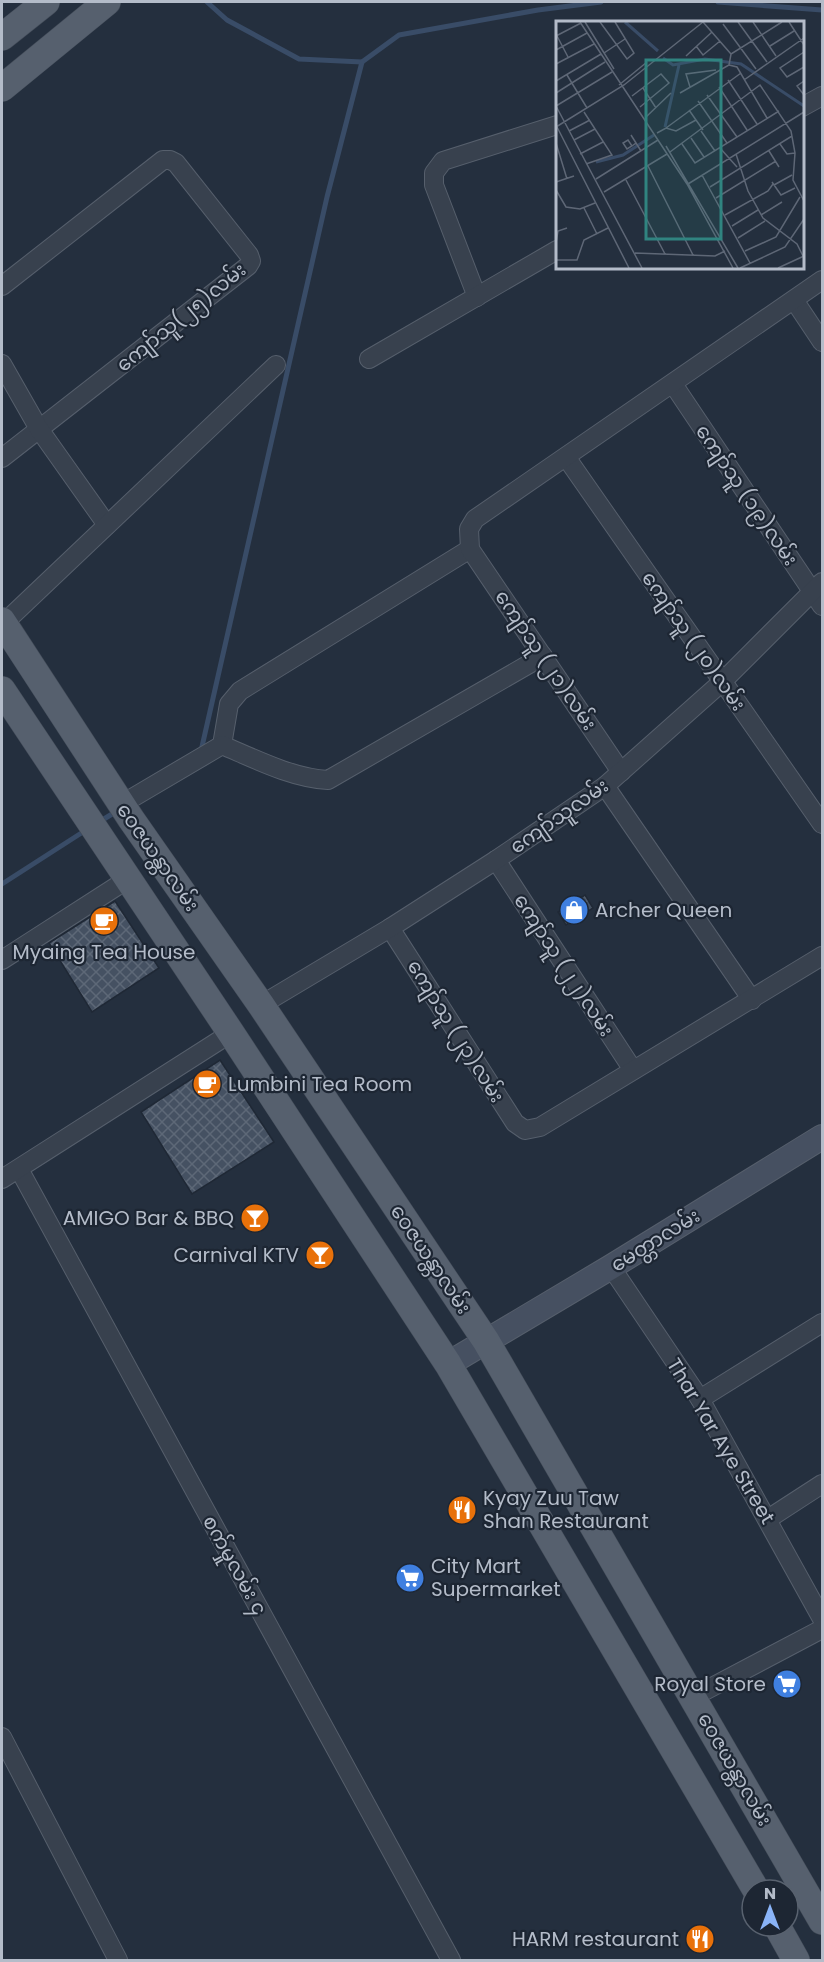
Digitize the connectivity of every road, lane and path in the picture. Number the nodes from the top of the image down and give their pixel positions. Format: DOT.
graph roads {
  1 [pos="46,2"];
  2 [pos="107,2"];
  3 [pos="2,37"];
  4 [pos="2,88"];
  5 [pos="822,96"];
  6 [pos="803,106"];
  7 [pos="556,125"];
  8 [pos="556,251"];
  9 [pos="822,280"];
  10 [pos="2,286"];
  11 [pos="477,297"];
  12 [pos="794,300"];
  13 [pos="822,342"];
  14 [pos="369,359"];
  15 [pos="2,364"];
  16 [pos="276,365"];
  17 [pos="673,384"];
  18 [pos="39,429"];
  19 [pos="566,457"];
  20 [pos="2,458"];
  21 [pos="107,525"];
  22 [pos="470,549"];
  23 [pos="817,586"];
  24 [pos="822,606"];
  25 [pos="2,622"];
  26 [pos="543,656"];
  27 [pos="722,682"];
  28 [pos="42,683"];
  29 [pos="6,696"];
  30 [pos="222,745"];
  31 [pos="621,772"];
  32 [pos="605,786"];
  33 [pos="122,804"];
  34 [pos="822,824"];
  35 [pos="496,860"];
  36 [pos="128,879"];
  37 [pos="390,928"];
  38 [pos="2,960"];
  39 [pos="820,964"];
  40 [pos="752,1000"];
  41 [pos="261,1005"];
  42 [pos="231,1033"];
  43 [pos="633,1070"];
  44 [pos="822,1137"];
  45 [pos="18,1169"];
  46 [pos="2,1179"];
  47 [pos="611,1267"];
  48 [pos="822,1323"];
  49 [pos="486,1341"];
  50 [pos="448,1364"];
  51 [pos="700,1399"];
  52 [pos="822,1484"];
  53 [pos="768,1519"];
  54 [pos="822,1619"];
  55 [pos="822,1629"];
  56 [pos="693,1697"];
  57 [pos="2,1737"];
  58 [pos="749,1878"];
  59 [pos="822,1920"];
  60 [pos="822,1929"];
  61 [pos="787,1944"];
  62 [pos="118,1960"];
  63 [pos="451,1960"];
  1 -- 3 [label="main road"];
  2 -- 4 [label="main road"];
  5 -- 6 [label="street"];
  7 -- 11 [label="street"];
  8 -- 11 [label="street"];
  9 -- 12 [label="street"];
  10 -- 18 [label="street, ကျော်သူ(၂၅)လမ်း"];
  11 -- 14 [label="street"];
  12 -- 13 [label="street"];
  12 -- 17 [label="street"];
  15 -- 18 [label="street"];
  16 -- 21 [label="street"];
  17 -- 19 [label="street"];
  17 -- 23 [label="street, ကျော်သူ (၁၉)လမ်း"];
  18 -- 20 [label="street, ကျော်သူ(၂၅)လမ်း"];
  18 -- 21 [label="street"];
  19 -- 22 [label="street"];
  19 -- 27 [label="street, ကျော်သူ (၂၀)လမ်း"];
  21 -- 25 [label="street"];
  22 -- 26 [label="street, ကျော်သူ (၂၁)လမ်း"];
  22 -- 30 [label="street"];
  23 -- 24 [label="street, ကျော်သူ (၁၉)လမ်း"];
  23 -- 27 [label="street, ကျော်သူလမ်း"];
  25 -- 28 [label="main road, ဝေဇယန္တာလမ်း"];
  26 -- 30 [label="street"];
  26 -- 31 [label="street, ကျော်သူ (၂၁)လမ်း"];
  27 -- 31 [label="street, ကျော်သူလမ်း"];
  27 -- 34 [label="street, ကျော်သူ (၂၀)လမ်း"];
  28 -- 29 [label="main road"];
  28 -- 33 [label="main road, ဝေဇယန္တာလမ်း"];
  29 -- 36 [label="main road, ဝေဇယန္တာလမ်း"];
  30 -- 33 [label="street"];
  31 -- 32 [label="street, ကျော်သူလမ်း"];
  32 -- 35 [label="street, ကျော်သူလမ်း"];
  32 -- 40 [label="street"];
  33 -- 41 [label="main road, ဝေဇယန္တာလမ်း"];
  35 -- 37 [label="street, ကျော်သူလမ်း"];
  35 -- 43 [label="street, ကျော်သူ (၂၂)လမ်း"];
  36 -- 38 [label="street"];
  36 -- 42 [label="main road, ဝေဇယန္တာလမ်း"];
  37 -- 41 [label="street, ကျော်သူလမ်း"];
  37 -- 43 [label="street, ကျော်သူ (၂၃)လမ်း"];
  39 -- 40 [label="street"];
  40 -- 43 [label="street"];
  41 -- 49 [label="main road, ဝေဇယန္တာလမ်း"];
  42 -- 45 [label="street"];
  42 -- 50 [label="main road, ဝေဇယန္တာလမ်း"];
  44 -- 47 [label="main road, မေတ္တာလမ်း"];
  45 -- 46 [label="street"];
  45 -- 63 [label="street, စက်မှုလမ်း ၄"];
  47 -- 49 [label="main road, မေတ္တာလမ်း"];
  47 -- 51 [label="street, Thar Yar Aye Street"];
  48 -- 51 [label="street"];
  49 -- 50 [label="main road, မေတ္တာလမ်း"];
  49 -- 56 [label="main road, ဝေဇယန္တာလမ်း"];
  50 -- 58 [label="main road, ဝေဇယန္တာလမ်း"];
  51 -- 53 [label="street, Thar Yar Aye Street"];
  52 -- 53 [label="street"];
  53 -- 54 [label="street, Thar Yar Aye Street"];
  55 -- 56 [label="street"];
  56 -- 59 [label="main road, ဝေဇယန္တာလမ်း"];
  57 -- 62 [label="street"];
  60 -- 61 [label="main road"];
}
